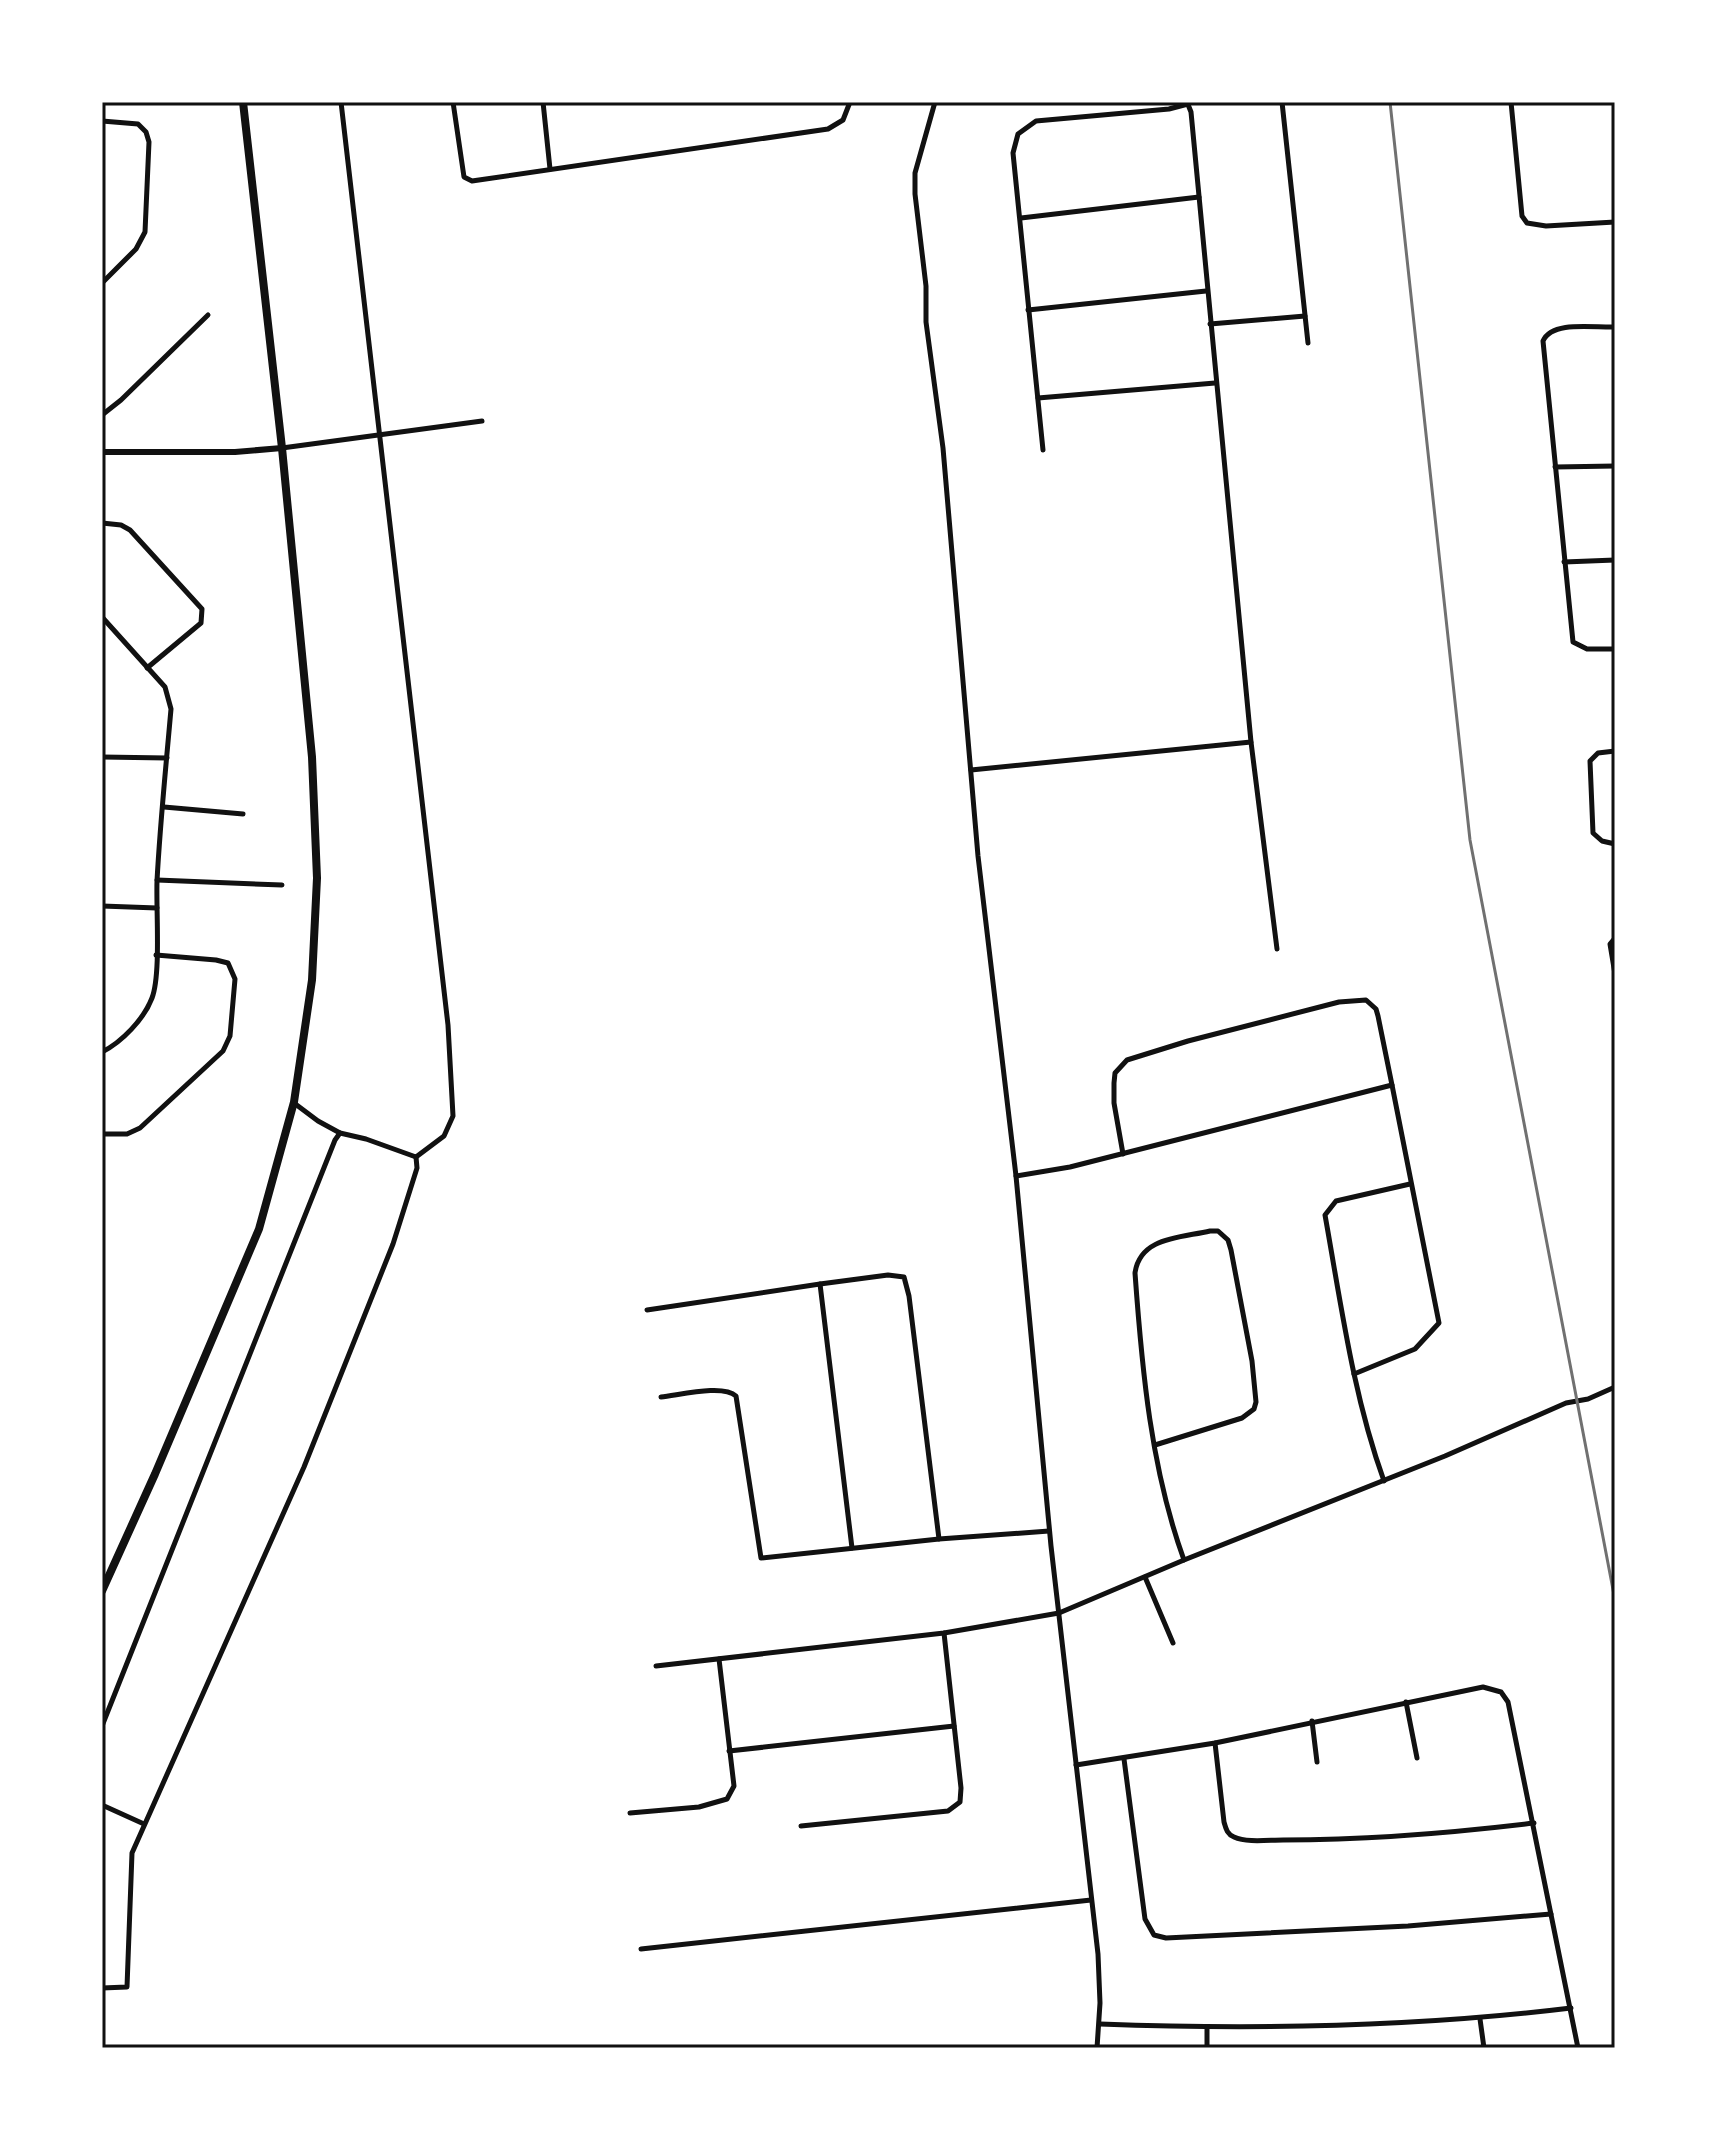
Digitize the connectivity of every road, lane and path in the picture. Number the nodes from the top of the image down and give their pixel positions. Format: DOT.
graph roads {
  1 [pos="243,102"];
  2 [pos="341,102"];
  3 [pos="453,102"];
  4 [pos="543,102"];
  5 [pos="850,102"];
  6 [pos="935,102"];
  7 [pos="1282,102"];
  8 [pos="1511,102"];
  9 [pos="1188,103"];
  10 [pos="102,121"];
  11 [pos="550,169"];
  12 [pos="1199,197"];
  13 [pos="1021,218"];
  14 [pos="1615,222"];
  15 [pos="102,283"];
  16 [pos="1207,291"];
  17 [pos="1028,310"];
  18 [pos="208,315"];
  19 [pos="1305,316"];
  20 [pos="1210,324"];
  21 [pos="1615,327"];
  22 [pos="1308,343"];
  23 [pos="1215,383"];
  24 [pos="1038,398"];
  25 [pos="102,415"];
  26 [pos="482,421"];
  27 [pos="380,434"];
  28 [pos="282,448"];
  29 [pos="1043,450"];
  30 [pos="102,452"];
  31 [pos="1615,466"];
  32 [pos="1555,467"];
  33 [pos="102,523"];
  34 [pos="1615,560"];
  35 [pos="1564,562"];
  36 [pos="102,617"];
  37 [pos="1615,649"];
  38 [pos="147,668"];
  39 [pos="1251,742"];
  40 [pos="1615,751"];
  41 [pos="102,757"];
  42 [pos="167,758"];
  43 [pos="971,770"];
  44 [pos="164,807"];
  45 [pos="243,814"];
  46 [pos="1615,844"];
  47 [pos="157,880"];
  48 [pos="282,885"];
  49 [pos="102,906"];
  50 [pos="157,908"];
  51 [pos="1615,938"];
  52 [pos="1277,949"];
  53 [pos="156,955"];
  54 [pos="1615,974"];
  55 [pos="102,1052"];
  56 [pos="1392,1085"];
  57 [pos="294,1102"];
  58 [pos="340,1133"];
  59 [pos="102,1134"];
  60 [pos="1123,1154"];
  61 [pos="416,1157"];
  62 [pos="1016,1176"];
  63 [pos="1411,1184"];
  64 [pos="820,1284"];
  65 [pos="647,1310"];
  66 [pos="1354,1374"];
  67 [pos="1615,1387"];
  68 [pos="661,1397"];
  69 [pos="1155,1445"];
  70 [pos="1384,1481"];
  71 [pos="1049,1531"];
  72 [pos="939,1539"];
  73 [pos="852,1548"];
  74 [pos="1184,1560"];
  75 [pos="1145,1577"];
  76 [pos="102,1591"];
  77 [pos="1059,1613"];
  78 [pos="944,1633"];
  79 [pos="1173,1643"];
  80 [pos="719,1659"];
  81 [pos="656,1666"];
  82 [pos="1406,1702"];
  83 [pos="1312,1721"];
  84 [pos="102,1726"];
  85 [pos="954,1726"];
  86 [pos="1215,1743"];
  87 [pos="728,1751"];
  88 [pos="1417,1758"];
  89 [pos="1124,1759"];
  90 [pos="1317,1762"];
  91 [pos="1076,1765"];
  92 [pos="102,1805"];
  93 [pos="630,1813"];
  94 [pos="1534,1823"];
  95 [pos="144,1824"];
  96 [pos="801,1826"];
  97 [pos="1091,1900"];
  98 [pos="1551,1914"];
  99 [pos="641,1949"];
  100 [pos="102,1988"];
  101 [pos="1571,2008"];
  102 [pos="1480,2019"];
  103 [pos="1100,2024"];
  104 [pos="1207,2028"];
  105 [pos="1097,2048"];
  106 [pos="1207,2048"];
  107 [pos="1484,2048"];
  108 [pos="1578,2048"];
  1 -- 28 [label="main road"];
  2 -- 27 [label="street"];
  3 -- 11 [label="street"];
  4 -- 11 [label="street"];
  5 -- 11 [label="street"];
  6 -- 43 [label="street"];
  7 -- 19 [label="street"];
  8 -- 14 [label="street"];
  9 -- 12 [label="street"];
  9 -- 13 [label="street"];
  10 -- 15 [label="street"];
  12 -- 13 [label="street"];
  12 -- 16 [label="street"];
  13 -- 17 [label="street"];
  16 -- 17 [label="street"];
  16 -- 20 [label="street"];
  17 -- 24 [label="street"];
  18 -- 25 [label="street"];
  19 -- 20 [label="street"];
  19 -- 22 [label="street"];
  20 -- 23 [label="street"];
  21 -- 32 [label="street"];
  23 -- 24 [label="street"];
  23 -- 39 [label="street"];
  24 -- 29 [label="street"];
  26 -- 27 [label="street"];
  27 -- 28 [label="street"];
  27 -- 61 [label="street"];
  28 -- 30 [label="street"];
  28 -- 57 [label="main road"];
  31 -- 32 [label="street"];
  32 -- 35 [label="street"];
  33 -- 38 [label="street"];
  34 -- 35 [label="street"];
  35 -- 37 [label="street"];
  36 -- 38 [label="street"];
  38 -- 42 [label="street"];
  39 -- 43 [label="street"];
  39 -- 52 [label="street"];
  40 -- 46 [label="street"];
  41 -- 42 [label="street"];
  42 -- 44 [label="street"];
  43 -- 62 [label="street"];
  44 -- 45 [label="street"];
  44 -- 47 [label="street"];
  47 -- 48 [label="street"];
  47 -- 50 [label="street"];
  49 -- 50 [label="street"];
  50 -- 53 [label="street"];
  51 -- 54 [label="street"];
  53 -- 55 [label="street"];
  53 -- 59 [label="street"];
  56 -- 60 [label="street"];
  56 -- 60 [label="street"];
  56 -- 63 [label="street"];
  57 -- 58 [label="street"];
  57 -- 76 [label="main road"];
  58 -- 61 [label="street"];
  58 -- 84 [label="street"];
  60 -- 62 [label="street"];
  61 -- 95 [label="street"];
  62 -- 71 [label="street"];
  63 -- 66 [label="street"];
  63 -- 66 [label="street"];
  64 -- 65 [label="street"];
  64 -- 72 [label="street"];
  64 -- 73 [label="street"];
  66 -- 70 [label="street"];
  67 -- 70 [label="street"];
  68 -- 73 [label="street"];
  69 -- 69 [label="street"];
  69 -- 74 [label="street"];
  70 -- 74 [label="street"];
  71 -- 72 [label="street"];
  71 -- 77 [label="street"];
  72 -- 73 [label="street"];
  74 -- 75 [label="street"];
  75 -- 77 [label="street"];
  75 -- 79 [label="street"];
  77 -- 78 [label="street"];
  77 -- 91 [label="street"];
  78 -- 80 [label="street"];
  78 -- 85 [label="street"];
  80 -- 81 [label="street"];
  80 -- 87 [label="street"];
  82 -- 83 [label="street"];
  82 -- 88 [label="street"];
  82 -- 94 [label="street"];
  83 -- 86 [label="street"];
  83 -- 90 [label="street"];
  85 -- 87 [label="street"];
  85 -- 96 [label="street"];
  86 -- 89 [label="street"];
  86 -- 94 [label="street"];
  87 -- 93 [label="street"];
  89 -- 91 [label="street"];
  89 -- 98 [label="street"];
  91 -- 97 [label="street"];
  92 -- 95 [label="street"];
  94 -- 98 [label="street"];
  95 -- 100 [label="street"];
  97 -- 99 [label="street"];
  97 -- 103 [label="street"];
  98 -- 101 [label="street"];
  101 -- 102 [label="street"];
  101 -- 108 [label="street"];
  102 -- 104 [label="street"];
  102 -- 107 [label="street"];
  103 -- 104 [label="street"];
  103 -- 105 [label="street"];
  104 -- 106 [label="street"];
}
